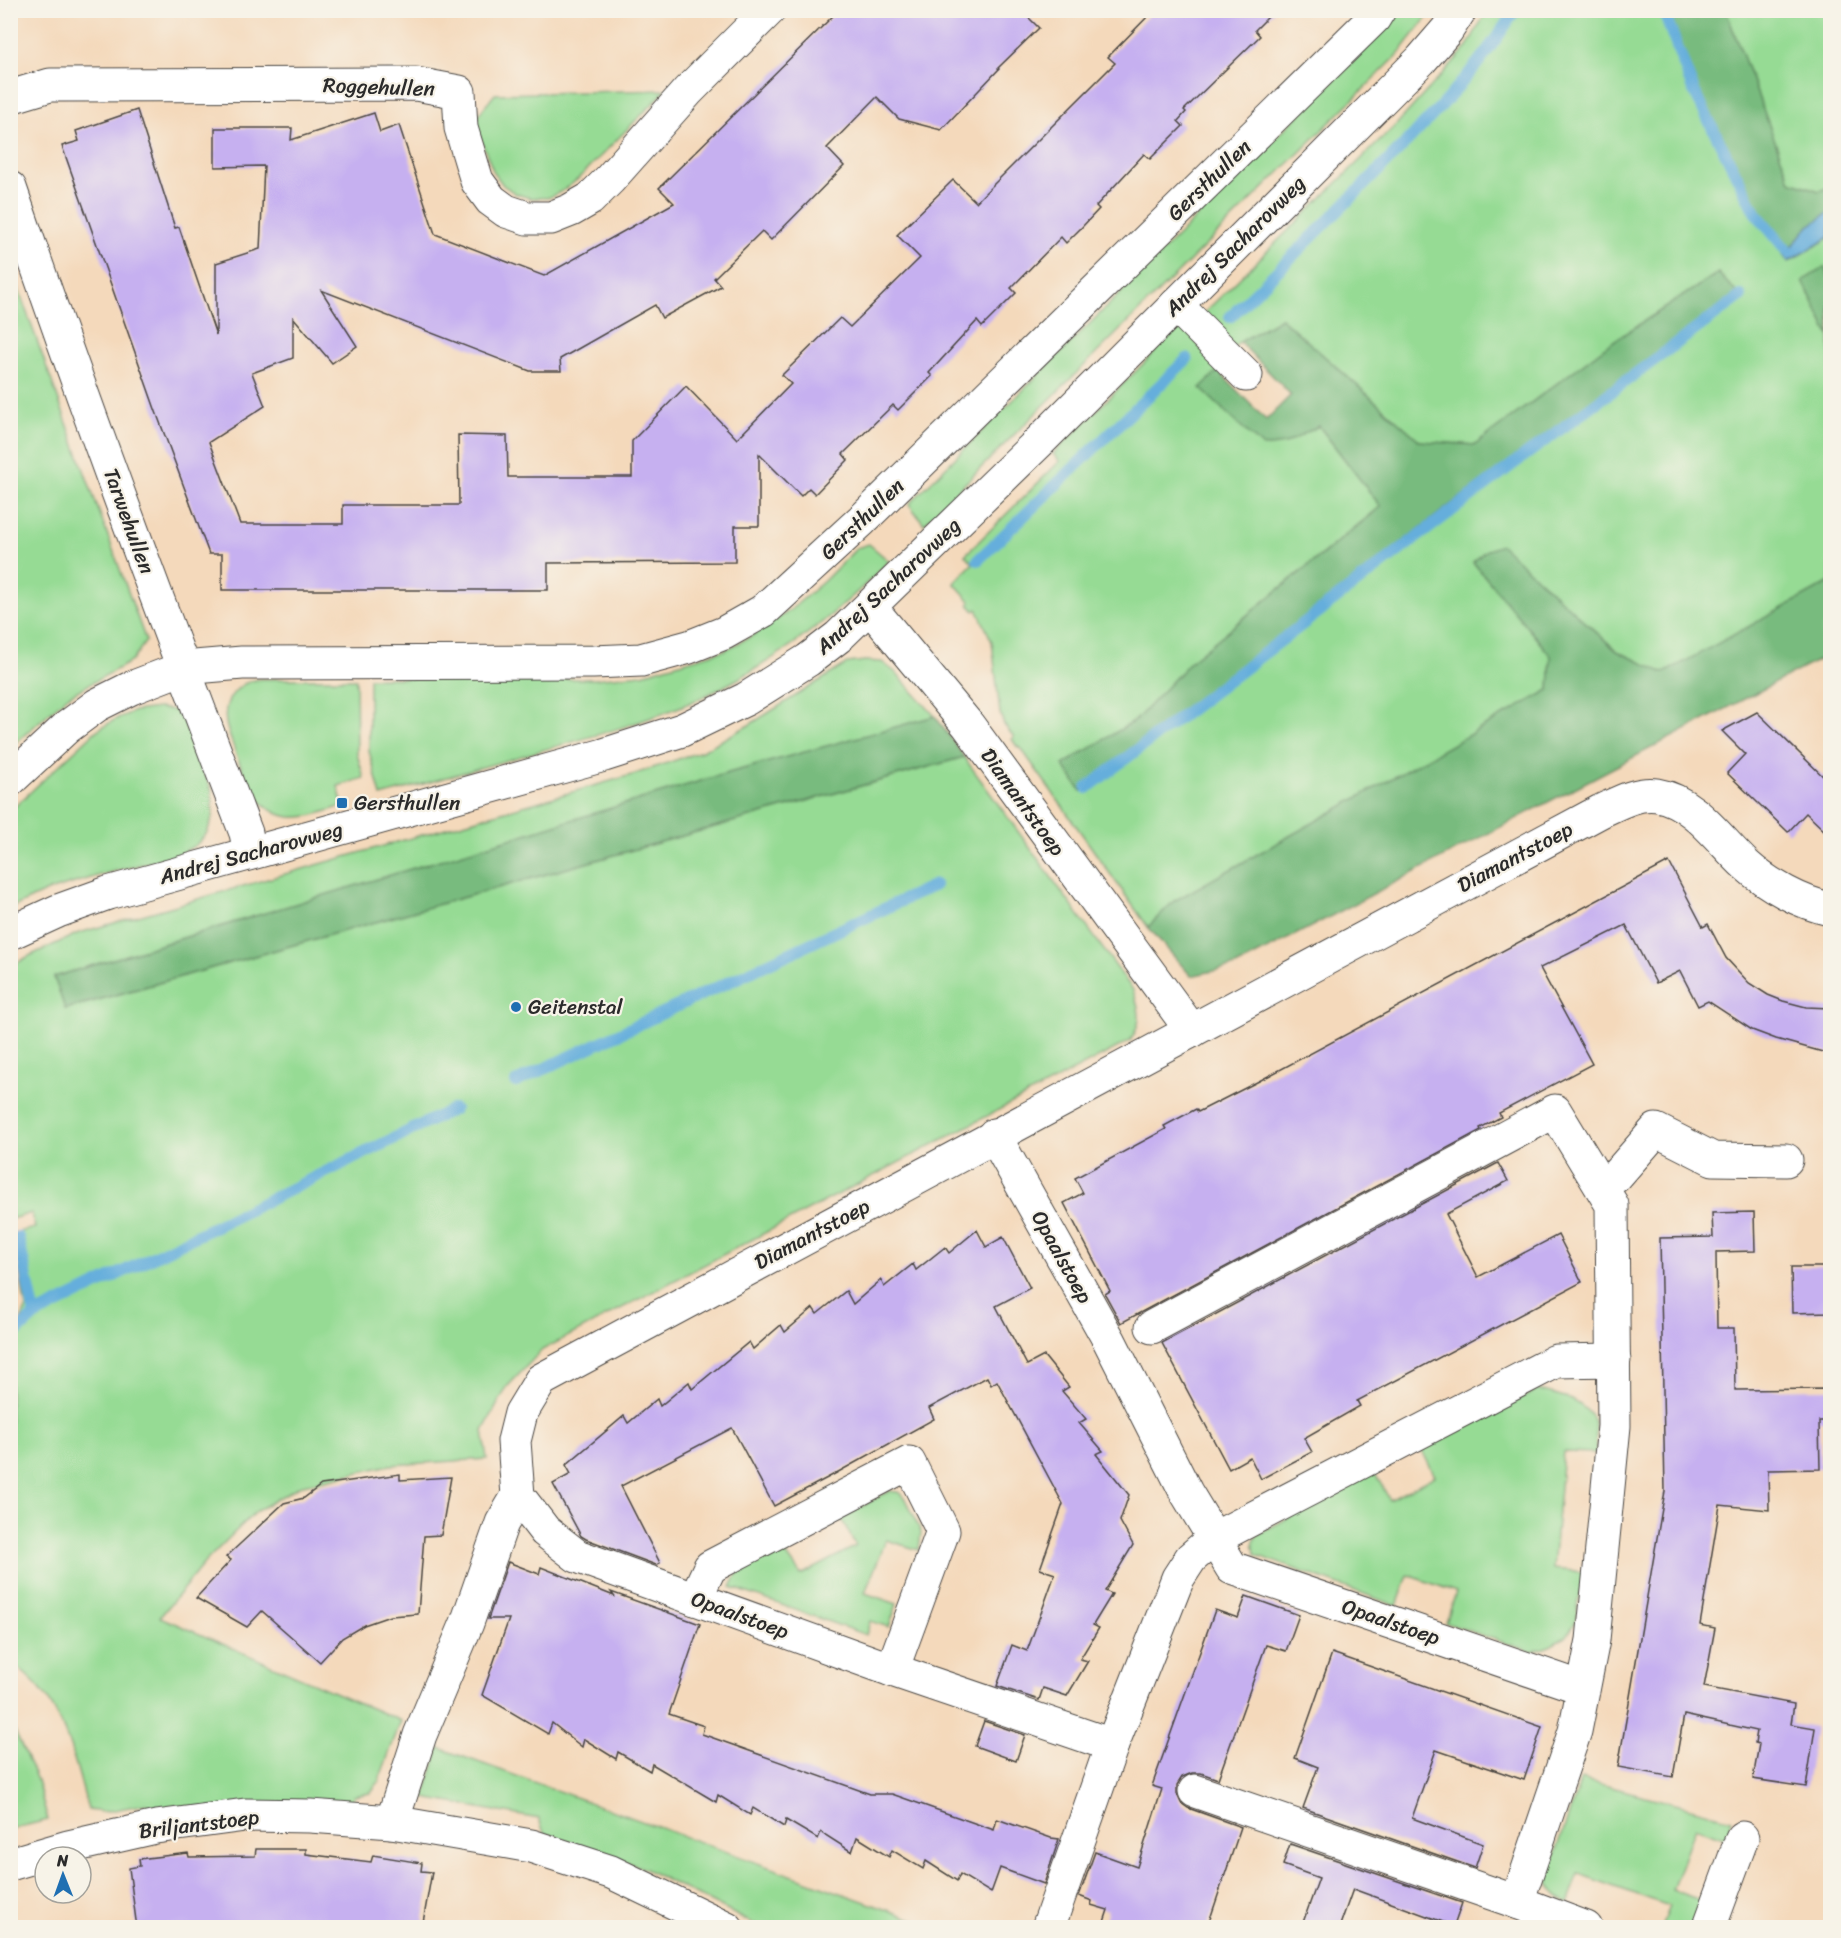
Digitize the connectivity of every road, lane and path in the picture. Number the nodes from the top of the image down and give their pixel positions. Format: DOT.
graph roads {
  1 [pos="1379,10"];
  2 [pos="1460,10"];
  3 [pos="760,14"];
  4 [pos="10,97"];
  5 [pos="10,188"];
  6 [pos="1176,305"];
  7 [pos="1246,375"];
  8 [pos="870,607"];
  9 [pos="183,668"];
  10 [pos="10,780"];
  11 [pos="250,853"];
  12 [pos="1830,909"];
  13 [pos="10,933"];
  14 [pos="1191,1031"];
  15 [pos="994,1135"];
  16 [pos="1786,1160"];
  17 [pos="1601,1184"];
  18 [pos="1152,1327"];
  19 [pos="1614,1360"];
  20 [pos="518,1496"];
  21 [pos="1213,1539"];
  22 [pos="695,1599"];
  23 [pos="892,1670"];
  24 [pos="1583,1688"];
  25 [pos="1112,1745"];
  26 [pos="1195,1791"];
  27 [pos="392,1822"];
  28 [pos="1742,1838"];
  29 [pos="10,1864"];
  30 [pos="1517,1902"];
  31 [pos="727,1928"];
  32 [pos="1048,1928"];
  33 [pos="1586,1928"];
  34 [pos="1709,1928"];
  1 -- 9 [label="street, Gersthullen"];
  2 -- 6 [label="street, Andrej Sacharovweg"];
  3 -- 4 [label="street, Roggehullen"];
  5 -- 9 [label="street, Tarwehullen"];
  6 -- 7 [label="street"];
  6 -- 8 [label="street, Andrej Sacharovweg"];
  8 -- 11 [label="street, Andrej Sacharovweg"];
  8 -- 14 [label="street, Diamantstoep"];
  9 -- 10 [label="street, Gersthullen"];
  9 -- 11 [label="street, Tarwehullen"];
  11 -- 13 [label="street, Andrej Sacharovweg"];
  12 -- 14 [label="street, Diamantstoep"];
  14 -- 15 [label="street, Diamantstoep"];
  15 -- 20 [label="street, Diamantstoep"];
  15 -- 21 [label="street, Opaalstoep"];
  16 -- 17 [label="street"];
  17 -- 18 [label="street"];
  17 -- 19 [label="street"];
  19 -- 21 [label="street"];
  19 -- 24 [label="street"];
  20 -- 22 [label="street, Opaalstoep"];
  20 -- 27 [label="street"];
  21 -- 24 [label="street, Opaalstoep"];
  21 -- 25 [label="street"];
  22 -- 23 [label="street, Opaalstoep"];
  22 -- 23 [label="street"];
  23 -- 25 [label="street, Opaalstoep"];
  24 -- 30 [label="street"];
  25 -- 32 [label="street"];
  26 -- 30 [label="street"];
  27 -- 29 [label="street, Briljantstoep"];
  27 -- 31 [label="street, Briljantstoep"];
  28 -- 34 [label="street"];
  30 -- 33 [label="street"];
}
